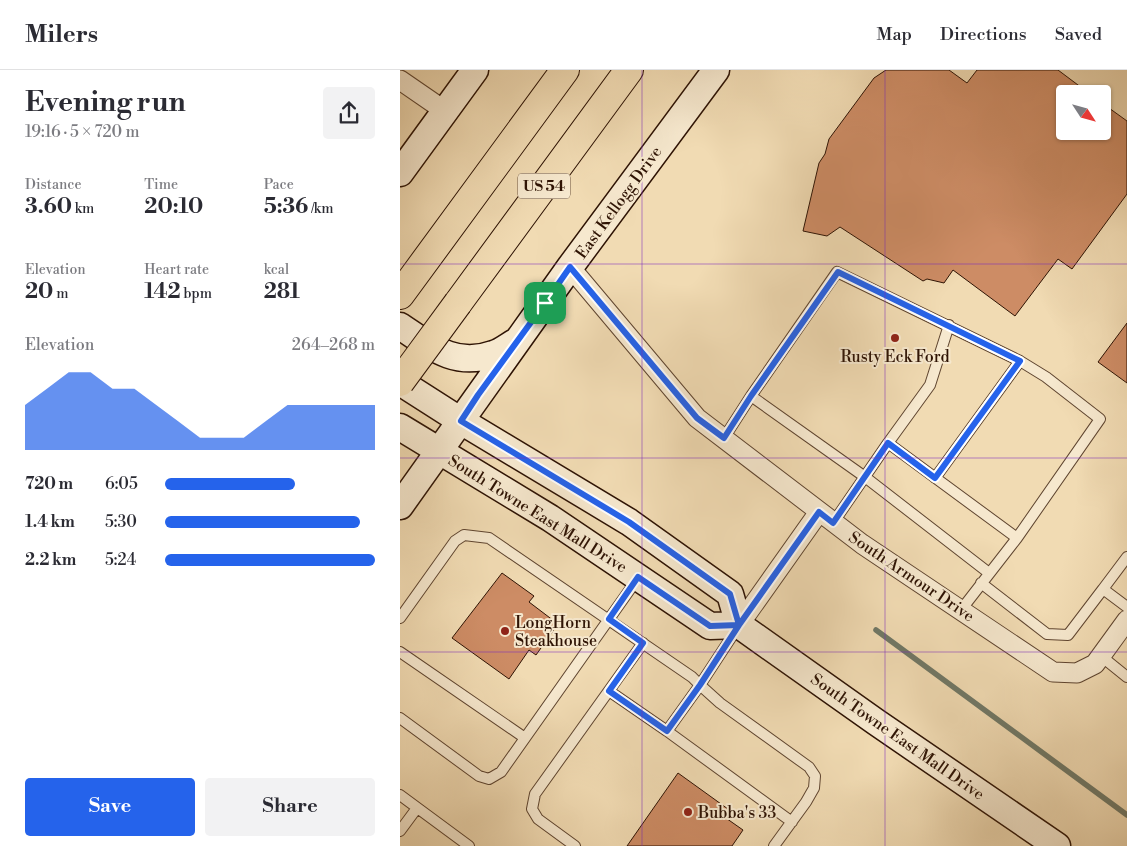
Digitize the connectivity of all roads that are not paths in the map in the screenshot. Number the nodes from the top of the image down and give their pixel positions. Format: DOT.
graph roads {
  1 [pos="475,70"];
  2 [pos="565,70"];
  3 [pos="629,70"];
  4 [pos="716,70"];
  5 [pos="400,80"];
  6 [pos="445,111"];
  7 [pos="400,173"];
  8 [pos="570,267"];
  9 [pos="407,286"];
  10 [pos="949,325"];
  11 [pos="400,326"];
  12 [pos="520,339"];
  13 [pos="1020,361"];
  14 [pos="400,382"];
  15 [pos="751,396"];
  16 [pos="461,421"];
  17 [pos="400,426"];
  18 [pos="724,438"];
  19 [pos="888,443"];
  20 [pos="440,451"];
  21 [pos="865,477"];
  22 [pos="935,478"];
  23 [pos="400,506"];
  24 [pos="826,518"];
  25 [pos="1017,538"];
  26 [pos="1127,557"];
  27 [pos="989,573"];
  28 [pos="638,577"];
  29 [pos="981,583"];
  30 [pos="1103,590"];
  31 [pos="1127,607"];
  32 [pos="961,610"];
  33 [pos="400,618"];
  34 [pos="609,619"];
  35 [pos="1127,620"];
  36 [pos="739,625"];
  37 [pos="643,643"];
  38 [pos="400,652"];
  39 [pos="1101,656"];
  40 [pos="1127,677"];
  41 [pos="700,685"];
  42 [pos="609,691"];
  43 [pos="400,718"];
  44 [pos="667,731"];
  45 [pos="525,738"];
  46 [pos="400,795"];
  47 [pos="417,808"];
  48 [pos="792,822"];
  49 [pos="400,830"];
  50 [pos="464,845"];
  51 [pos="575,846"];
  52 [pos="774,846"];
  53 [pos="1057,846"];
  1 -- 6 [label="street"];
  2 -- 9 [label="highway, US 54"];
  3 -- 14 [label="highway, US 54, bridge"];
  4 -- 8 [label="street, East Kellogg Drive"];
  5 -- 6 [label="street"];
  6 -- 7 [label="street"];
  8 -- 12 [label="street, East Kellogg Drive"];
  8 -- 18 [label="street, South Armour Drive"];
  10 -- 13 [label="lane"];
  10 -- 15 [label="lane"];
  10 -- 19 [label="lane"];
  11 -- 12 [label="street"];
  12 -- 16 [label="street, East Kellogg Drive"];
  13 -- 22 [label="lane"];
  13 -- 25 [label="lane"];
  14 -- 16 [label="street"];
  15 -- 18 [label="lane"];
  15 -- 21 [label="lane"];
  16 -- 20 [label="street, East Kellogg Drive"];
  16 -- 36 [label="street"];
  17 -- 20 [label="street, South Towne East Mall Drive"];
  18 -- 24 [label="street, South Armour Drive"];
  19 -- 21 [label="lane"];
  19 -- 22 [label="lane"];
  20 -- 23 [label="street, East Kellogg Drive"];
  20 -- 28 [label="street, South Towne East Mall Drive"];
  21 -- 24 [label="lane"];
  21 -- 27 [label="lane"];
  22 -- 25 [label="lane"];
  24 -- 32 [label="street, South Armour Drive"];
  24 -- 36 [label="street"];
  25 -- 27 [label="lane"];
  26 -- 30 [label="lane"];
  27 -- 29 [label="lane"];
  28 -- 34 [label="lane"];
  28 -- 36 [label="street, South Towne East Mall Drive"];
  29 -- 30 [label="lane"];
  29 -- 32 [label="lane"];
  30 -- 31 [label="lane"];
  32 -- 39 [label="street, South Armour Drive"];
  33 -- 34 [label="lane"];
  34 -- 37 [label="lane"];
  34 -- 45 [label="lane"];
  35 -- 39 [label="street, South Armour Drive"];
  36 -- 41 [label="lane"];
  36 -- 53 [label="street, South Towne East Mall Drive"];
  37 -- 41 [label="lane"];
  37 -- 42 [label="lane"];
  38 -- 45 [label="lane"];
  39 -- 40 [label="lane"];
  41 -- 44 [label="lane"];
  41 -- 48 [label="lane"];
  42 -- 44 [label="lane"];
  42 -- 51 [label="lane"];
  43 -- 45 [label="lane"];
  44 -- 48 [label="lane"];
  46 -- 47 [label="lane"];
  47 -- 49 [label="lane"];
  47 -- 50 [label="lane"];
  48 -- 52 [label="lane"];
}
